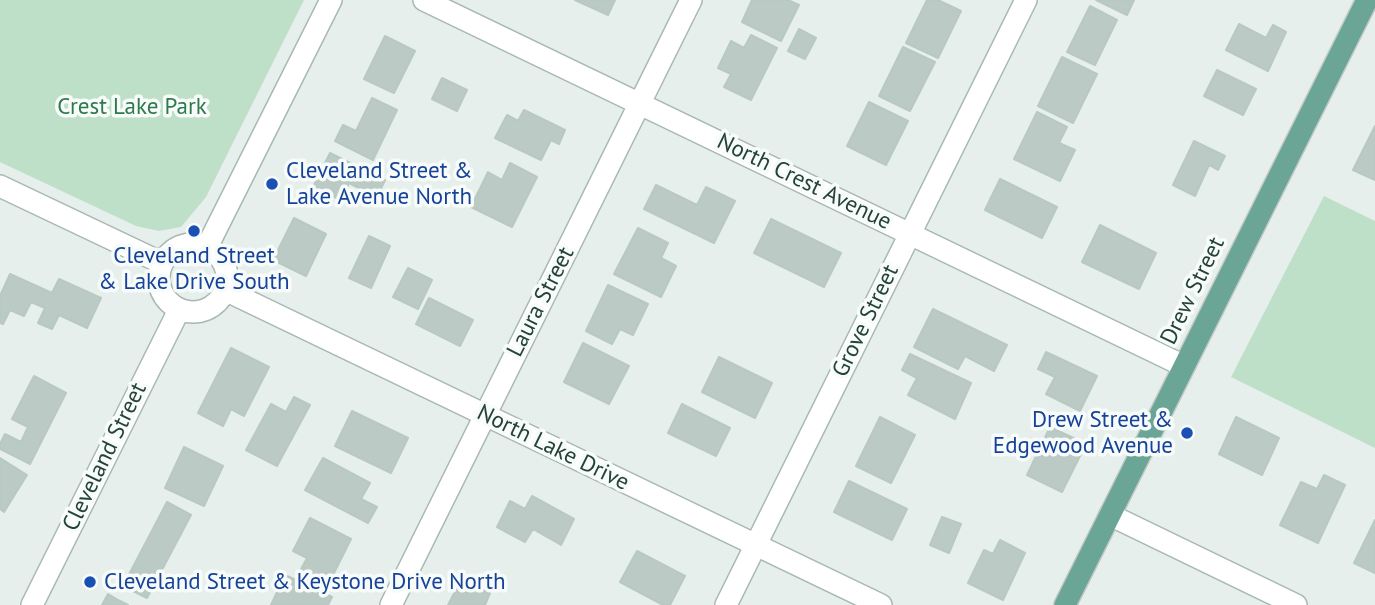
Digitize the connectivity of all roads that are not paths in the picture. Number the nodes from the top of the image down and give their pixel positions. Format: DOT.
graph roads {
  1 [pos="331,0"];
  2 [pos="424,0"];
  3 [pos="691,0"];
  4 [pos="1026,0"];
  5 [pos="1367,0"];
  6 [pos="640,104"];
  7 [pos="0,186"];
  8 [pos="910,233"];
  9 [pos="207,247"];
  10 [pos="162,263"];
  11 [pos="225,290"];
  12 [pos="179,310"];
  13 [pos="1184,366"];
  14 [pos="485,415"];
  15 [pos="1110,515"];
  16 [pos="756,546"];
  17 [pos="32,605"];
  18 [pos="391,605"];
  19 [pos="726,605"];
  20 [pos="881,605"];
  21 [pos="1065,605"];
  22 [pos="1296,605"];
  1 -- 9 [label="street"];
  2 -- 6 [label="street, North Crest Avenue"];
  3 -- 6 [label="street, Laura Street"];
  4 -- 8 [label="street, Grove Street"];
  5 -- 13 [label="main road, Drew Street"];
  6 -- 8 [label="street, North Crest Avenue"];
  6 -- 14 [label="street, Laura Street"];
  7 -- 10 [label="street"];
  8 -- 13 [label="street, North Crest Avenue"];
  8 -- 16 [label="street, Grove Street"];
  9 -- 10 [label="street"];
  9 -- 11 [label="street"];
  10 -- 12 [label="street"];
  11 -- 12 [label="street"];
  11 -- 14 [label="street, North Lake Drive"];
  12 -- 17 [label="street, Cleveland Street"];
  13 -- 15 [label="main road, Drew Street"];
  14 -- 16 [label="street, North Lake Drive"];
  14 -- 18 [label="street, Laura Street"];
  15 -- 21 [label="main road, Drew Street"];
  15 -- 22 [label="street"];
  16 -- 19 [label="street, Grove Street"];
  16 -- 20 [label="street, North Lake Drive"];
}
